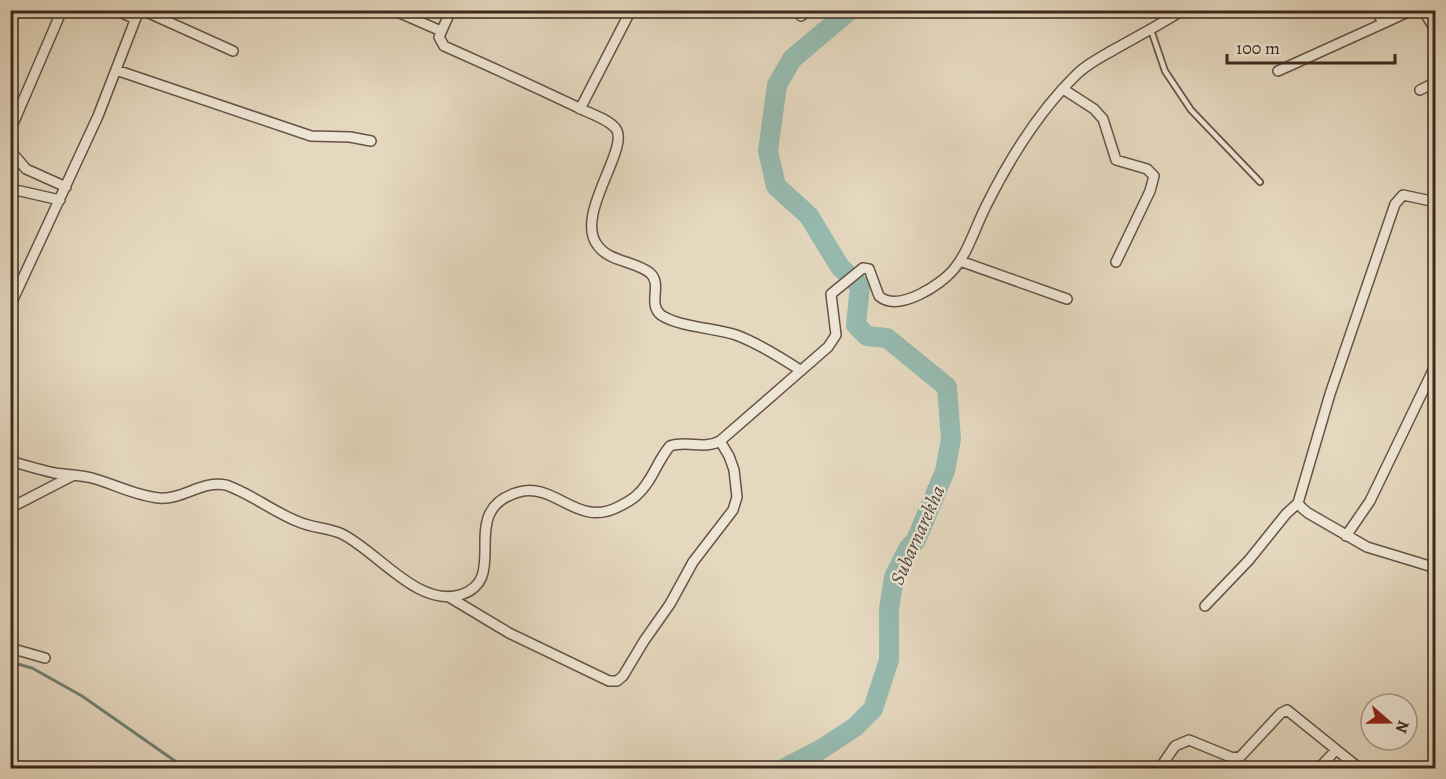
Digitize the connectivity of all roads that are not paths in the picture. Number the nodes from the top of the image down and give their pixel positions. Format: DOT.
graph roads {
  1 [pos="62,10"];
  2 [pos="116,10"];
  3 [pos="393,10"];
  4 [pos="451,10"];
  5 [pos="631,10"];
  6 [pos="1183,10"];
  7 [pos="1375,10"];
  8 [pos="1412,10"];
  9 [pos="1423,10"];
  10 [pos="138,13"];
  11 [pos="1383,23"];
  12 [pos="1151,29"];
  13 [pos="441,31"];
  14 [pos="1436,31"];
  15 [pos="233,51"];
  16 [pos="116,70"];
  17 [pos="1278,70"];
  18 [pos="1436,82"];
  19 [pos="1063,89"];
  20 [pos="1419,90"];
  21 [pos="580,109"];
  22 [pos="10,131"];
  23 [pos="371,141"];
  24 [pos="10,150"];
  25 [pos="1260,182"];
  26 [pos="66,187"];
  27 [pos="10,191"];
  28 [pos="60,200"];
  29 [pos="1436,202"];
  30 [pos="960,261"];
  31 [pos="1116,262"];
  32 [pos="1067,299"];
  33 [pos="10,306"];
  34 [pos="1436,364"];
  35 [pos="800,370"];
  36 [pos="720,441"];
  37 [pos="10,461"];
  38 [pos="74,474"];
  39 [pos="1298,503"];
  40 [pos="10,508"];
  41 [pos="1346,536"];
  42 [pos="1436,568"];
  43 [pos="449,597"];
  44 [pos="1205,606"];
  45 [pos="10,648"];
  46 [pos="45,658"];
  47 [pos="1336,750"];
  48 [pos="1160,768"];
  49 [pos="1319,768"];
  50 [pos="1359,768"];
  1 -- 22 [label="street"];
  2 -- 10 [label="street"];
  3 -- 13 [label="street"];
  4 -- 13 [label="street"];
  5 -- 21 [label="street"];
  6 -- 12 [label="street"];
  7 -- 11 [label="street"];
  8 -- 11 [label="street"];
  9 -- 14 [label="street"];
  10 -- 15 [label="street"];
  10 -- 16 [label="street"];
  11 -- 17 [label="street"];
  12 -- 19 [label="street"];
  12 -- 25 [label="lane"];
  13 -- 21 [label="street"];
  16 -- 23 [label="street"];
  16 -- 26 [label="street"];
  18 -- 20 [label="street"];
  19 -- 30 [label="street"];
  19 -- 31 [label="street"];
  21 -- 35 [label="street"];
  24 -- 26 [label="street"];
  26 -- 28 [label="street"];
  27 -- 28 [label="street"];
  28 -- 33 [label="street"];
  29 -- 39 [label="street"];
  30 -- 32 [label="street"];
  30 -- 35 [label="street"];
  34 -- 41 [label="street"];
  35 -- 36 [label="street"];
  36 -- 43 [label="street"];
  36 -- 43 [label="street"];
  37 -- 38 [label="street"];
  38 -- 40 [label="street"];
  38 -- 43 [label="street"];
  39 -- 41 [label="street"];
  39 -- 44 [label="street"];
  41 -- 42 [label="street"];
  45 -- 46 [label="street"];
  47 -- 48 [label="street"];
  47 -- 49 [label="street"];
  47 -- 50 [label="street"];
}
